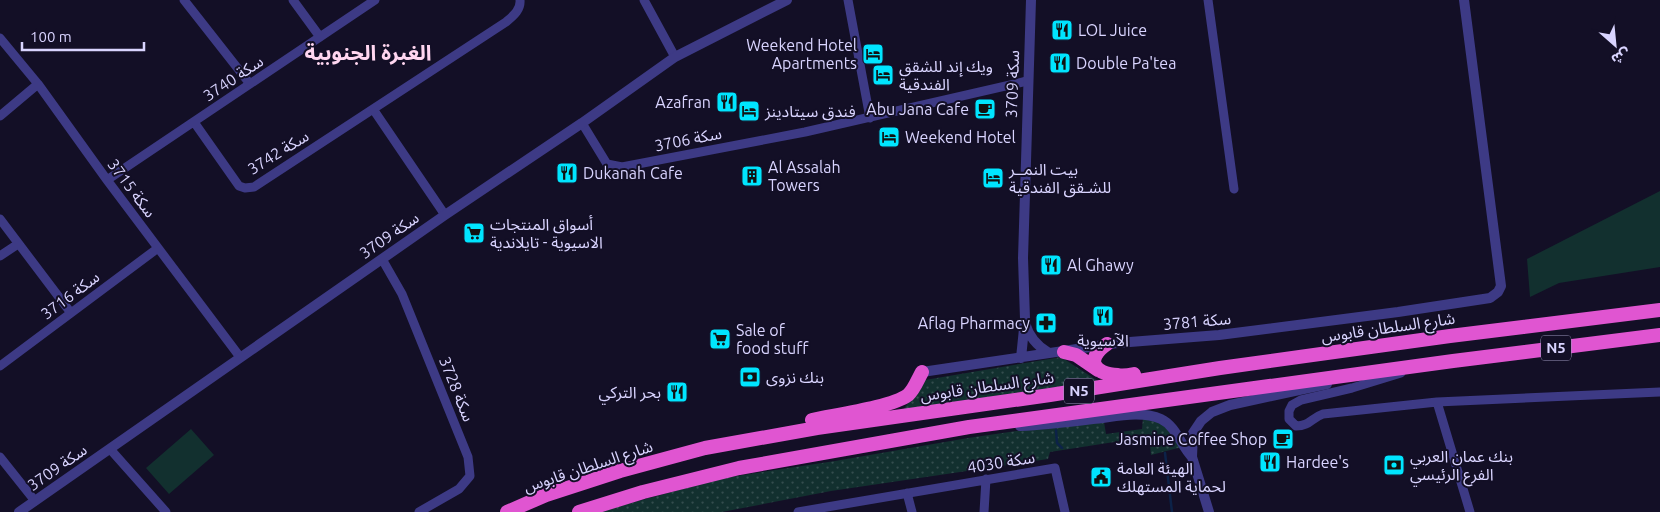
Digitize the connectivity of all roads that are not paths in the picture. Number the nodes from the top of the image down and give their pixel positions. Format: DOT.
graph roads {
  1 [pos="184,0"];
  2 [pos="293,0"];
  3 [pos="375,0"];
  4 [pos="520,0"];
  5 [pos="644,0"];
  6 [pos="787,0"];
  7 [pos="848,0"];
  8 [pos="1030,0"];
  9 [pos="1208,0"];
  10 [pos="1464,0"];
  11 [pos="320,37"];
  12 [pos="0,38"];
  13 [pos="675,57"];
  14 [pos="1027,81"];
  15 [pos="38,84"];
  16 [pos="250,84"];
  17 [pos="373,109"];
  18 [pos="0,116"];
  19 [pos="870,118"];
  20 [pos="194,122"];
  21 [pos="582,123"];
  22 [pos="107,180"];
  23 [pos="1234,190"];
  24 [pos="445,214"];
  25 [pos="0,219"];
  26 [pos="18,244"];
  27 [pos="158,248"];
  28 [pos="0,256"];
  29 [pos="382,259"];
  30 [pos="1660,310"];
  31 [pos="71,313"];
  32 [pos="1024,319"];
  33 [pos="1660,335"];
  34 [pos="1107,344"];
  35 [pos="1064,352"];
  36 [pos="1049,353"];
  37 [pos="240,357"];
  38 [pos="1020,358"];
  39 [pos="1432,364"];
  40 [pos="0,366"];
  41 [pos="1220,368"];
  42 [pos="1098,370"];
  43 [pos="1381,371"];
  44 [pos="922,372"];
  45 [pos="1660,392"];
  46 [pos="1437,402"];
  47 [pos="969,427"];
  48 [pos="705,448"];
  49 [pos="110,449"];
  50 [pos="0,457"];
  51 [pos="1192,457"];
  52 [pos="986,479"];
  53 [pos="907,493"];
  54 [pos="35,501"];
  55 [pos="833,509"];
  56 [pos="19,512"];
  57 [pos="166,512"];
  58 [pos="419,512"];
  59 [pos="507,512"];
  60 [pos="579,512"];
  61 [pos="798,512"];
  62 [pos="912,512"];
  63 [pos="984,512"];
  64 [pos="1065,512"];
  65 [pos="1209,512"];
  66 [pos="1470,512"];
  1 -- 16 [label="street"];
  2 -- 11 [label="street"];
  3 -- 11 [label="street, سكة 3740"];
  4 -- 17 [label="street, سكة 3742"];
  5 -- 13 [label="street"];
  6 -- 13 [label="street, سكة 3709"];
  7 -- 19 [label="street"];
  8 -- 14 [label="street, سكة 3709"];
  9 -- 23 [label="street"];
  10 -- 34 [label="street, سكة 3781"];
  11 -- 16 [label="street, سكة 3740"];
  12 -- 15 [label="street, سكة 3715"];
  13 -- 21 [label="street, سكة 3709"];
  14 -- 19 [label="street, سكة 3706"];
  14 -- 32 [label="street, سكة 3709"];
  15 -- 18 [label="street"];
  15 -- 22 [label="street, سكة 3715"];
  16 -- 20 [label="street, سكة 3740"];
  17 -- 20 [label="street, سكة 3742"];
  17 -- 24 [label="street"];
  19 -- 21 [label="street, سكة 3706"];
  20 -- 22 [label="street, سكة 3740"];
  21 -- 24 [label="street, سكة 3709"];
  22 -- 27 [label="street, سكة 3715"];
  24 -- 29 [label="street, سكة 3709"];
  25 -- 26 [label="street"];
  26 -- 28 [label="street"];
  26 -- 31 [label="street"];
  27 -- 31 [label="street, سكة 3716"];
  27 -- 37 [label="street, سكة 3715"];
  29 -- 37 [label="street, سكة 3709"];
  29 -- 58 [label="street, سكة 3728"];
  30 -- 41 [label="highway, شارع السلطان قابوس / N5"];
  31 -- 40 [label="street, سكة 3716"];
  32 -- 36 [label="street, سكة 3709"];
  32 -- 38 [label="street, سكة 3709"];
  33 -- 39 [label="highway, N5"];
  34 -- 35 [label="street, سكة 3781"];
  34 -- 42 [label="highway"];
  35 -- 36 [label="street, سكة 3781"];
  35 -- 42 [label="highway"];
  36 -- 38 [label="street, سكة 3781"];
  37 -- 49 [label="street, سكة 3709"];
  38 -- 44 [label="street, سكة 3781"];
  39 -- 43 [label="highway, N5"];
  39 -- 46 [label="street"];
  41 -- 42 [label="highway"];
  41 -- 48 [label="highway, شارع السلطان قابوس / N5"];
  43 -- 47 [label="highway, N5"];
  43 -- 51 [label="street"];
  44 -- 48 [label="highway"];
  45 -- 46 [label="street"];
  46 -- 66 [label="street"];
  47 -- 51 [label="street"];
  47 -- 60 [label="highway, N5"];
  48 -- 59 [label="highway, شارع السلطان قابوس / N5"];
  49 -- 54 [label="street, سكة 3709"];
  49 -- 57 [label="street"];
  50 -- 54 [label="street"];
  51 -- 65 [label="street"];
  52 -- 53 [label="street, سكة 4030"];
  52 -- 63 [label="street"];
  52 -- 64 [label="street, سكة 4030"];
  53 -- 55 [label="street, سكة 4030"];
  53 -- 62 [label="street"];
  54 -- 56 [label="street, سكة 3709"];
  55 -- 61 [label="street, سكة 4030"];
}
